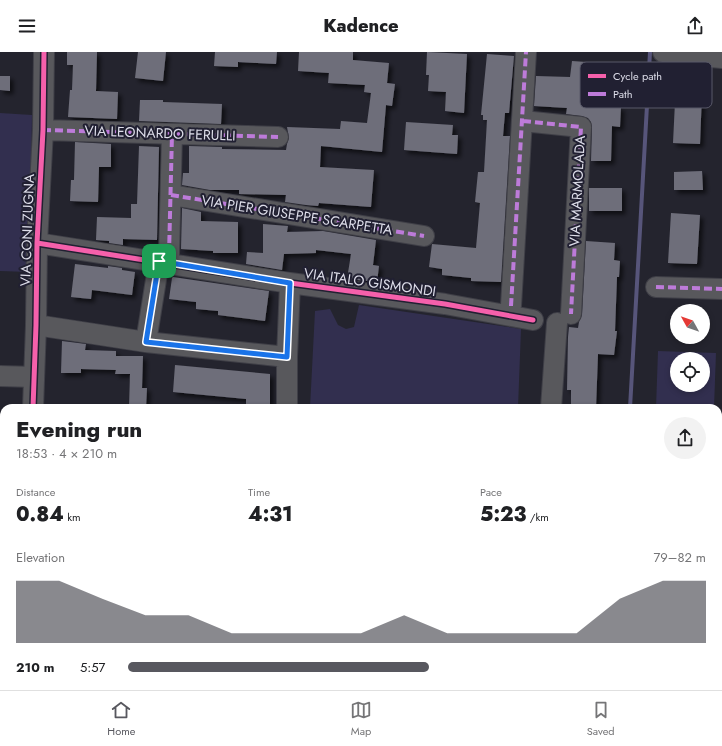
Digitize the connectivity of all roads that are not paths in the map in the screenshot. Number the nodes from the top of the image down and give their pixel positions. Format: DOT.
graph roads {
  1 [pos="44,52"];
  2 [pos="526,52"];
  3 [pos="664,52"];
  4 [pos="722,58"];
  5 [pos="523,121"];
  6 [pos="43,130"];
  7 [pos="172,134"];
  8 [pos="278,136"];
  9 [pos="171,195"];
  10 [pos="424,236"];
  11 [pos="37,243"];
  12 [pos="164,258"];
  13 [pos="290,283"];
  14 [pos="656,287"];
  15 [pos="722,289"];
  16 [pos="511,306"];
  17 [pos="533,320"];
  18 [pos="36,325"];
  19 [pos="146,342"];
  20 [pos="287,357"];
  21 [pos="0,376"];
  22 [pos="34,377"];
  23 [pos="33,404"];
  24 [pos="287,404"];
  25 [pos="552,404"];
  26 [pos="722,430"];
  27 [pos="722,436"];
  1 -- 6 [label="street, VIA CONI ZUGNA"];
  2 -- 5 [label="street"];
  3 -- 4 [label="street"];
  5 -- 16 [label="street"];
  5 -- 25 [label="street, VIA MARMOLADA"];
  6 -- 7 [label="street, VIA LEONARDO FERULLI"];
  6 -- 11 [label="street, VIA CONI ZUGNA"];
  7 -- 8 [label="street, VIA LEONARDO FERULLI"];
  7 -- 9 [label="street"];
  9 -- 10 [label="street, VIA PIER GIUSEPPE SCARPETTA"];
  9 -- 12 [label="street"];
  11 -- 12 [label="street, VIA ITALO GISMONDI"];
  11 -- 18 [label="street, VIA CONI ZUGNA"];
  12 -- 13 [label="street, VIA ITALO GISMONDI"];
  12 -- 19 [label="street"];
  13 -- 17 [label="street, VIA ITALO GISMONDI"];
  13 -- 20 [label="street"];
  14 -- 15 [label="street"];
  18 -- 19 [label="street"];
  18 -- 22 [label="street, VIA CONI ZUGNA"];
  19 -- 20 [label="street"];
  20 -- 24 [label="street"];
  21 -- 22 [label="street"];
  22 -- 23 [label="street, VIA CONI ZUGNA"];
  26 -- 27 [label="street"];
}
